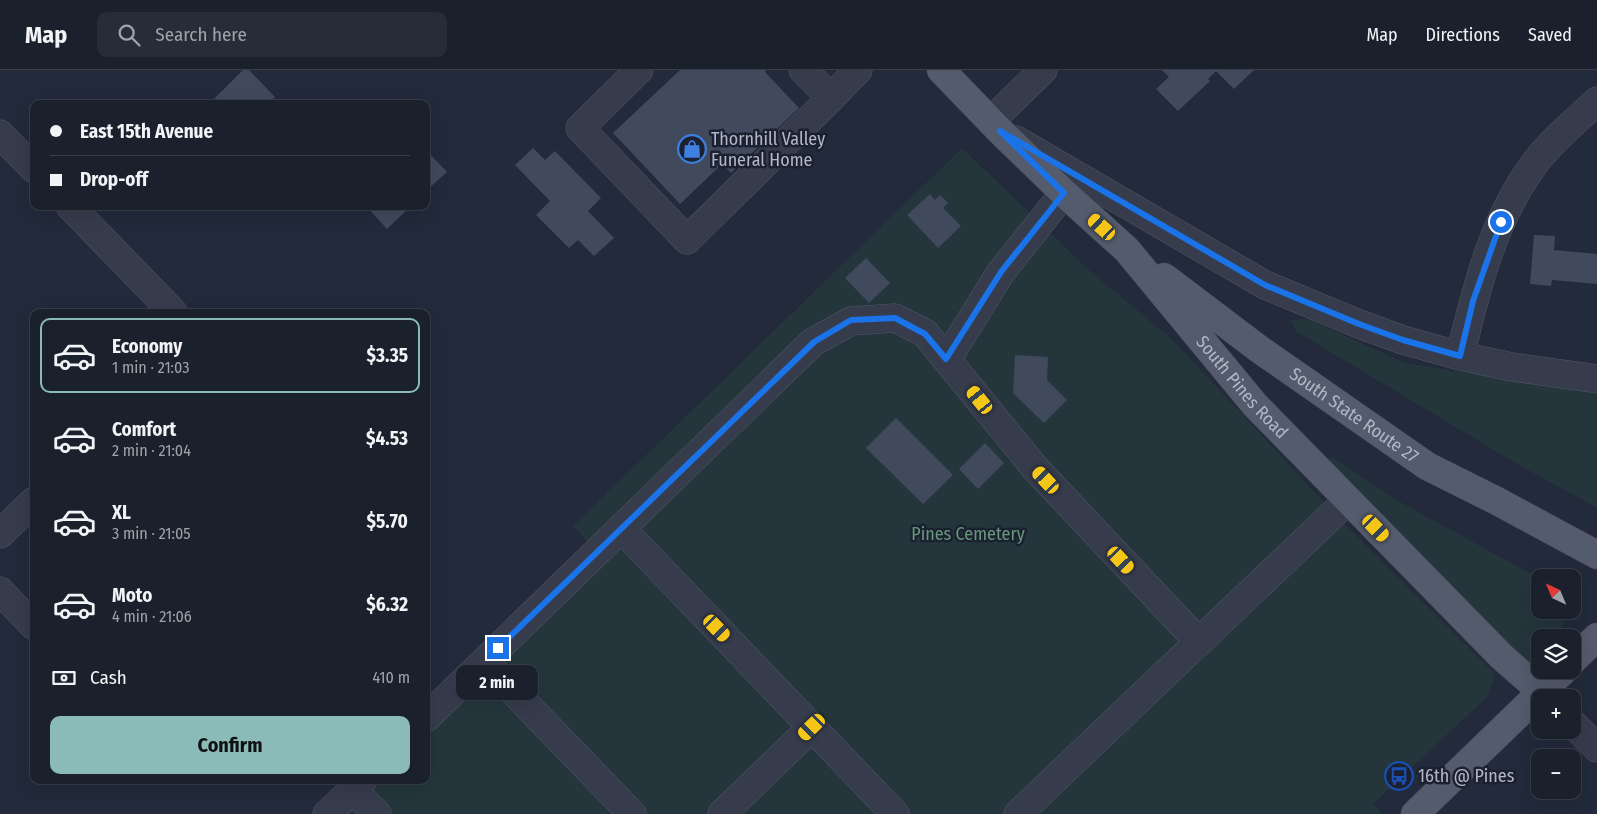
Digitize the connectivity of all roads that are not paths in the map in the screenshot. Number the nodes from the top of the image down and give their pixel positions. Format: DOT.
graph roads {
  1 [pos="639,70"];
  2 [pos="803,70"];
  3 [pos="858,70"];
  4 [pos="941,70"];
  5 [pos="1043,70"];
  6 [pos="831,98"];
  7 [pos="1597,101"];
  8 [pos="995,126"];
  9 [pos="0,134"];
  10 [pos="30,165"];
  11 [pos="1064,193"];
  12 [pos="74,210"];
  13 [pos="1128,250"];
  14 [pos="170,309"];
  15 [pos="1460,356"];
  16 [pos="946,359"];
  17 [pos="1597,379"];
  18 [pos="1348,500"];
  19 [pos="30,505"];
  20 [pos="622,528"];
  21 [pos="0,534"];
  22 [pos="1597,555"];
  23 [pos="0,591"];
  24 [pos="30,622"];
  25 [pos="1597,637"];
  26 [pos="1198,641"];
  27 [pos="1581,652"];
  28 [pos="485,662"];
  29 [pos="1557,679"];
  30 [pos="1539,689"];
  31 [pos="1549,689"];
  32 [pos="1531,707"];
  33 [pos="430,714"];
  34 [pos="812,727"];
  35 [pos="1581,732"];
  36 [pos="1597,748"];
  37 [pos="358,785"];
  38 [pos="327,814"];
  39 [pos="376,814"];
  40 [pos="632,814"];
  41 [pos="722,814"];
  42 [pos="895,814"];
  43 [pos="1018,814"];
  44 [pos="1415,814"];
  1 -- 6 [label="street"];
  2 -- 6 [label="street"];
  3 -- 6 [label="street"];
  4 -- 8 [label="main road, South Pines Road"];
  5 -- 8 [label="street"];
  7 -- 15 [label="street"];
  8 -- 11 [label="main road, South Pines Road"];
  8 -- 15 [label="street"];
  9 -- 10 [label="street"];
  11 -- 13 [label="main road, South Pines Road"];
  11 -- 16 [label="street"];
  12 -- 14 [label="street"];
  13 -- 18 [label="main road, South Pines Road"];
  13 -- 22 [label="main road, South State Route 27"];
  15 -- 17 [label="street"];
  16 -- 20 [label="street"];
  16 -- 26 [label="street"];
  18 -- 26 [label="street"];
  18 -- 30 [label="main road, South Pines Road"];
  19 -- 21 [label="street"];
  20 -- 28 [label="street"];
  20 -- 34 [label="street"];
  23 -- 24 [label="street"];
  25 -- 27 [label="main road"];
  26 -- 43 [label="street"];
  28 -- 33 [label="street"];
  28 -- 40 [label="street"];
  29 -- 31 [label="main road"];
  32 -- 44 [label="main road"];
  34 -- 41 [label="street"];
  34 -- 42 [label="street"];
  35 -- 36 [label="street"];
  37 -- 38 [label="street"];
  37 -- 39 [label="street"];
}
